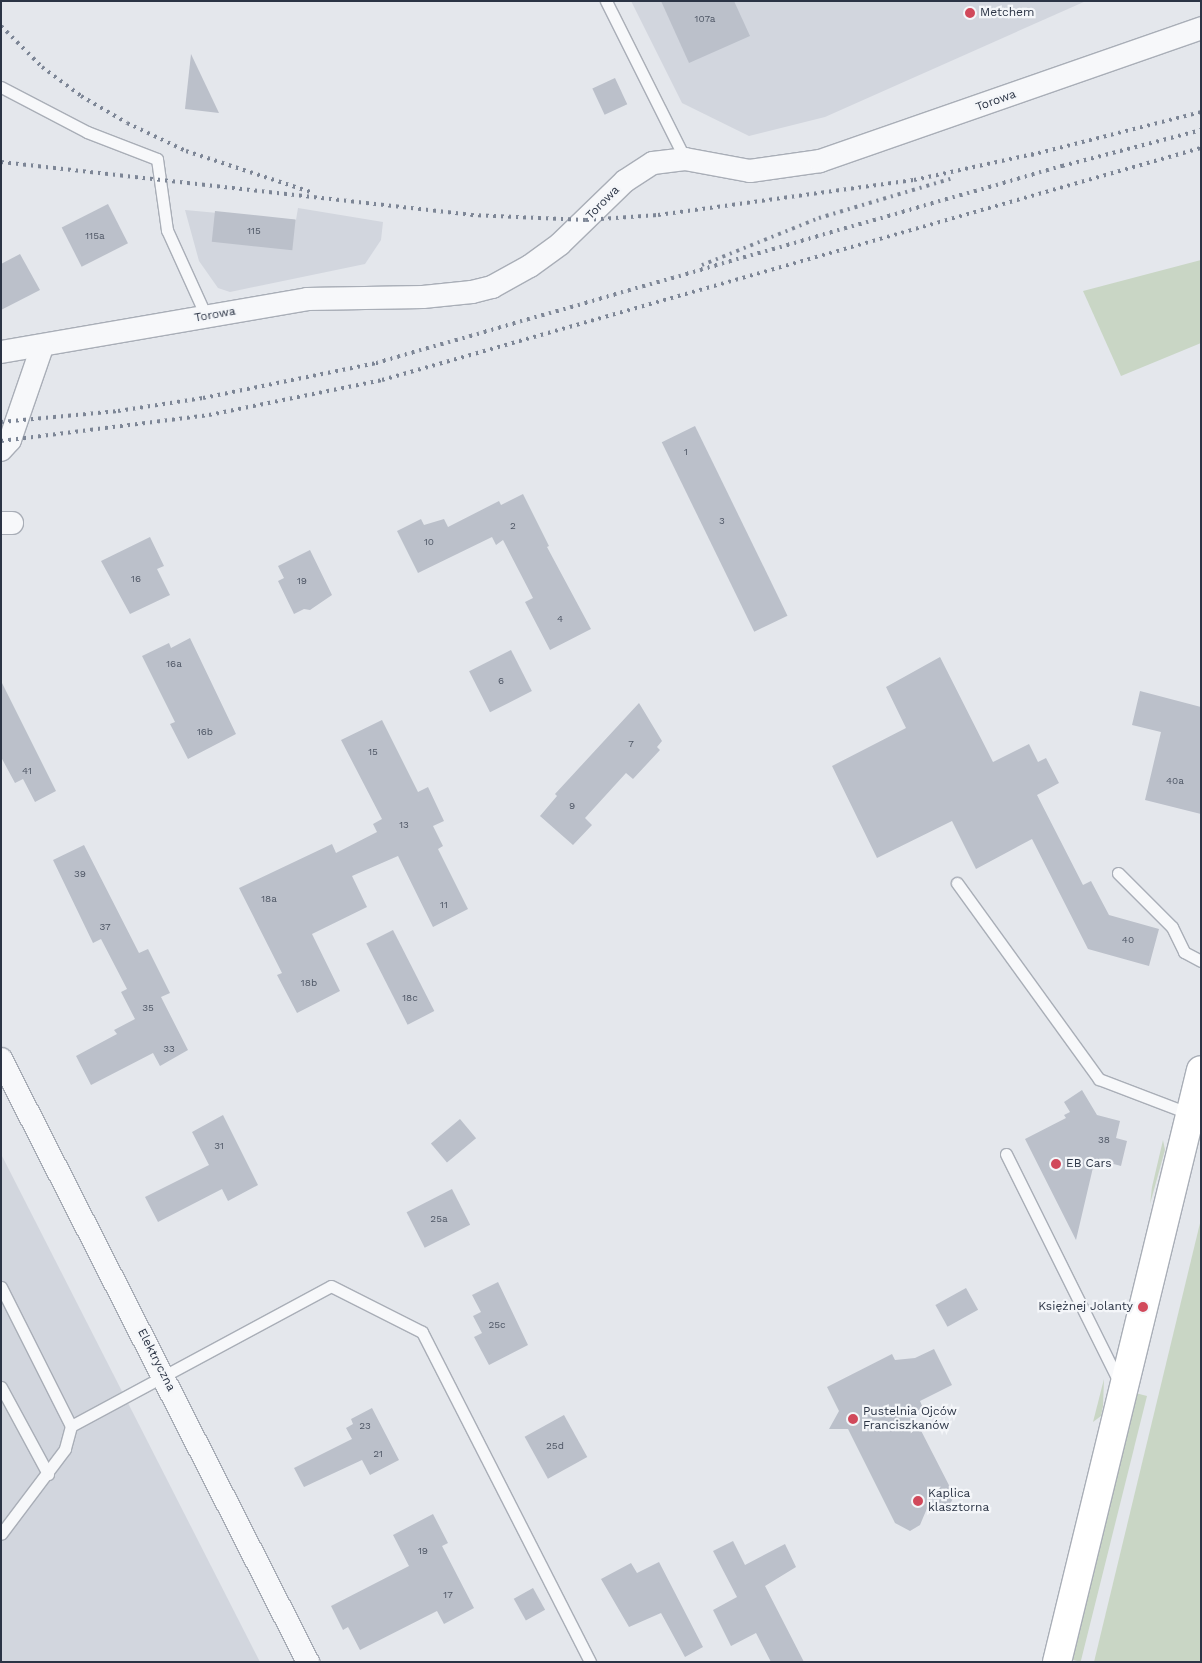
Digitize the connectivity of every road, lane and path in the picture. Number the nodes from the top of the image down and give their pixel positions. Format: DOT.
graph roads {
  1 [pos="606,1"];
  2 [pos="1201,28"];
  3 [pos="1,87"];
  4 [pos="685,159"];
  5 [pos="206,316"];
  6 [pos="42,347"];
  7 [pos="1,352"];
  8 [pos="1,450"];
  9 [pos="1118,872"];
  10 [pos="956,883"];
  11 [pos="1201,961"];
  12 [pos="1,1059"];
  13 [pos="1201,1070"];
  14 [pos="1190,1114"];
  15 [pos="1006,1154"];
  16 [pos="1,1287"];
  17 [pos="164,1377"];
  18 [pos="1,1387"];
  19 [pos="1123,1390"];
  20 [pos="71,1426"];
  21 [pos="48,1474"];
  22 [pos="1,1534"];
  23 [pos="308,1662"];
  24 [pos="590,1662"];
  25 [pos="1057,1662"];
  1 -- 4 [label="lane"];
  2 -- 4 [label="street, Torowa"];
  3 -- 5 [label="lane"];
  4 -- 5 [label="street, Torowa"];
  5 -- 6 [label="street, Torowa"];
  6 -- 7 [label="street, Torowa"];
  6 -- 8 [label="street"];
  9 -- 11 [label="lane"];
  10 -- 14 [label="lane"];
  12 -- 17 [label="street, Elektryczna"];
  13 -- 14 [label="street"];
  14 -- 19 [label="street"];
  15 -- 19 [label="lane"];
  16 -- 20 [label="lane"];
  17 -- 20 [label="lane"];
  17 -- 23 [label="street, Elektryczna"];
  17 -- 24 [label="lane"];
  18 -- 21 [label="lane"];
  19 -- 25 [label="street"];
  20 -- 21 [label="lane"];
  21 -- 22 [label="lane"];
}
